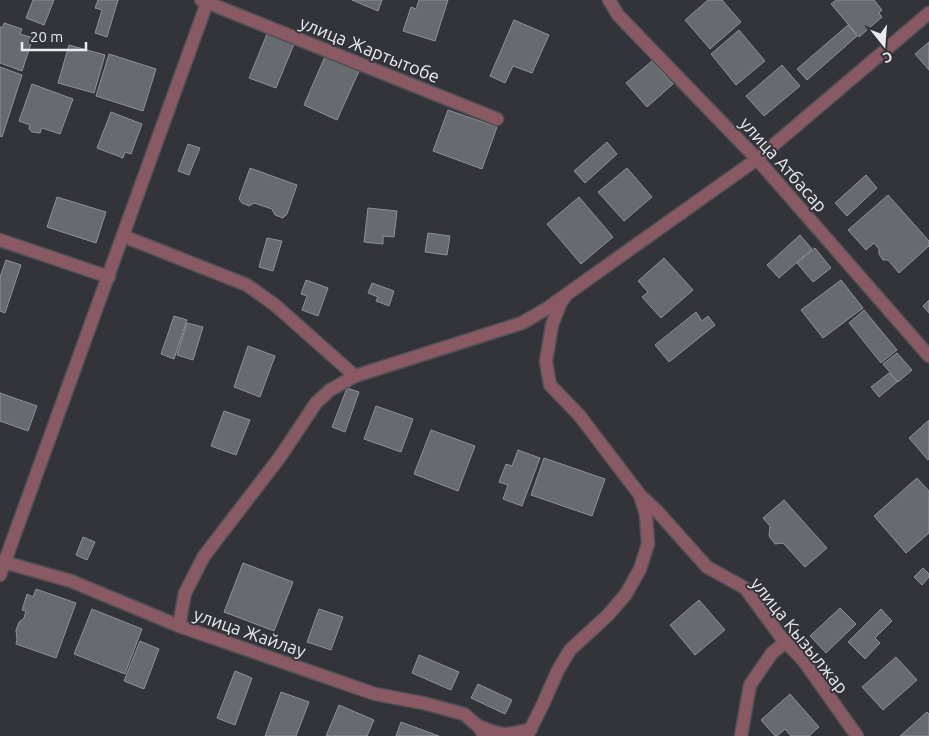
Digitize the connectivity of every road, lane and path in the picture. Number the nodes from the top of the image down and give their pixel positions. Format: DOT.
graph roads {
  1 [pos="609,0"];
  2 [pos="205,1"];
  3 [pos="929,13"];
  4 [pos="497,119"];
  5 [pos="757,159"];
  6 [pos="123,236"];
  7 [pos="0,240"];
  8 [pos="109,277"];
  9 [pos="570,292"];
  10 [pos="929,356"];
  11 [pos="355,376"];
  12 [pos="640,495"];
  13 [pos="2,562"];
  14 [pos="0,575"];
  15 [pos="179,626"];
  16 [pos="786,642"];
  17 [pos="482,731"];
  18 [pos="528,732"];
  19 [pos="741,736"];
  20 [pos="857,736"];
  1 -- 5 [label="street, улица Атбасар"];
  2 -- 4 [label="street, улица Жартытобе"];
  2 -- 6 [label="street"];
  3 -- 5 [label="street"];
  5 -- 9 [label="street"];
  5 -- 10 [label="street, улица Атбасар"];
  6 -- 8 [label="street"];
  6 -- 11 [label="street"];
  7 -- 8 [label="street"];
  8 -- 13 [label="street"];
  9 -- 11 [label="street"];
  9 -- 12 [label="street, улица Кызылжар"];
  11 -- 15 [label="street"];
  12 -- 16 [label="street, улица Кызылжар"];
  12 -- 18 [label="street"];
  13 -- 14 [label="street"];
  13 -- 15 [label="street, улица Жайлау"];
  15 -- 17 [label="street, улица Жайлау"];
  16 -- 19 [label="street"];
  16 -- 20 [label="street, улица Кызылжар"];
  17 -- 18 [label="street, улица Жайлау"];
}
